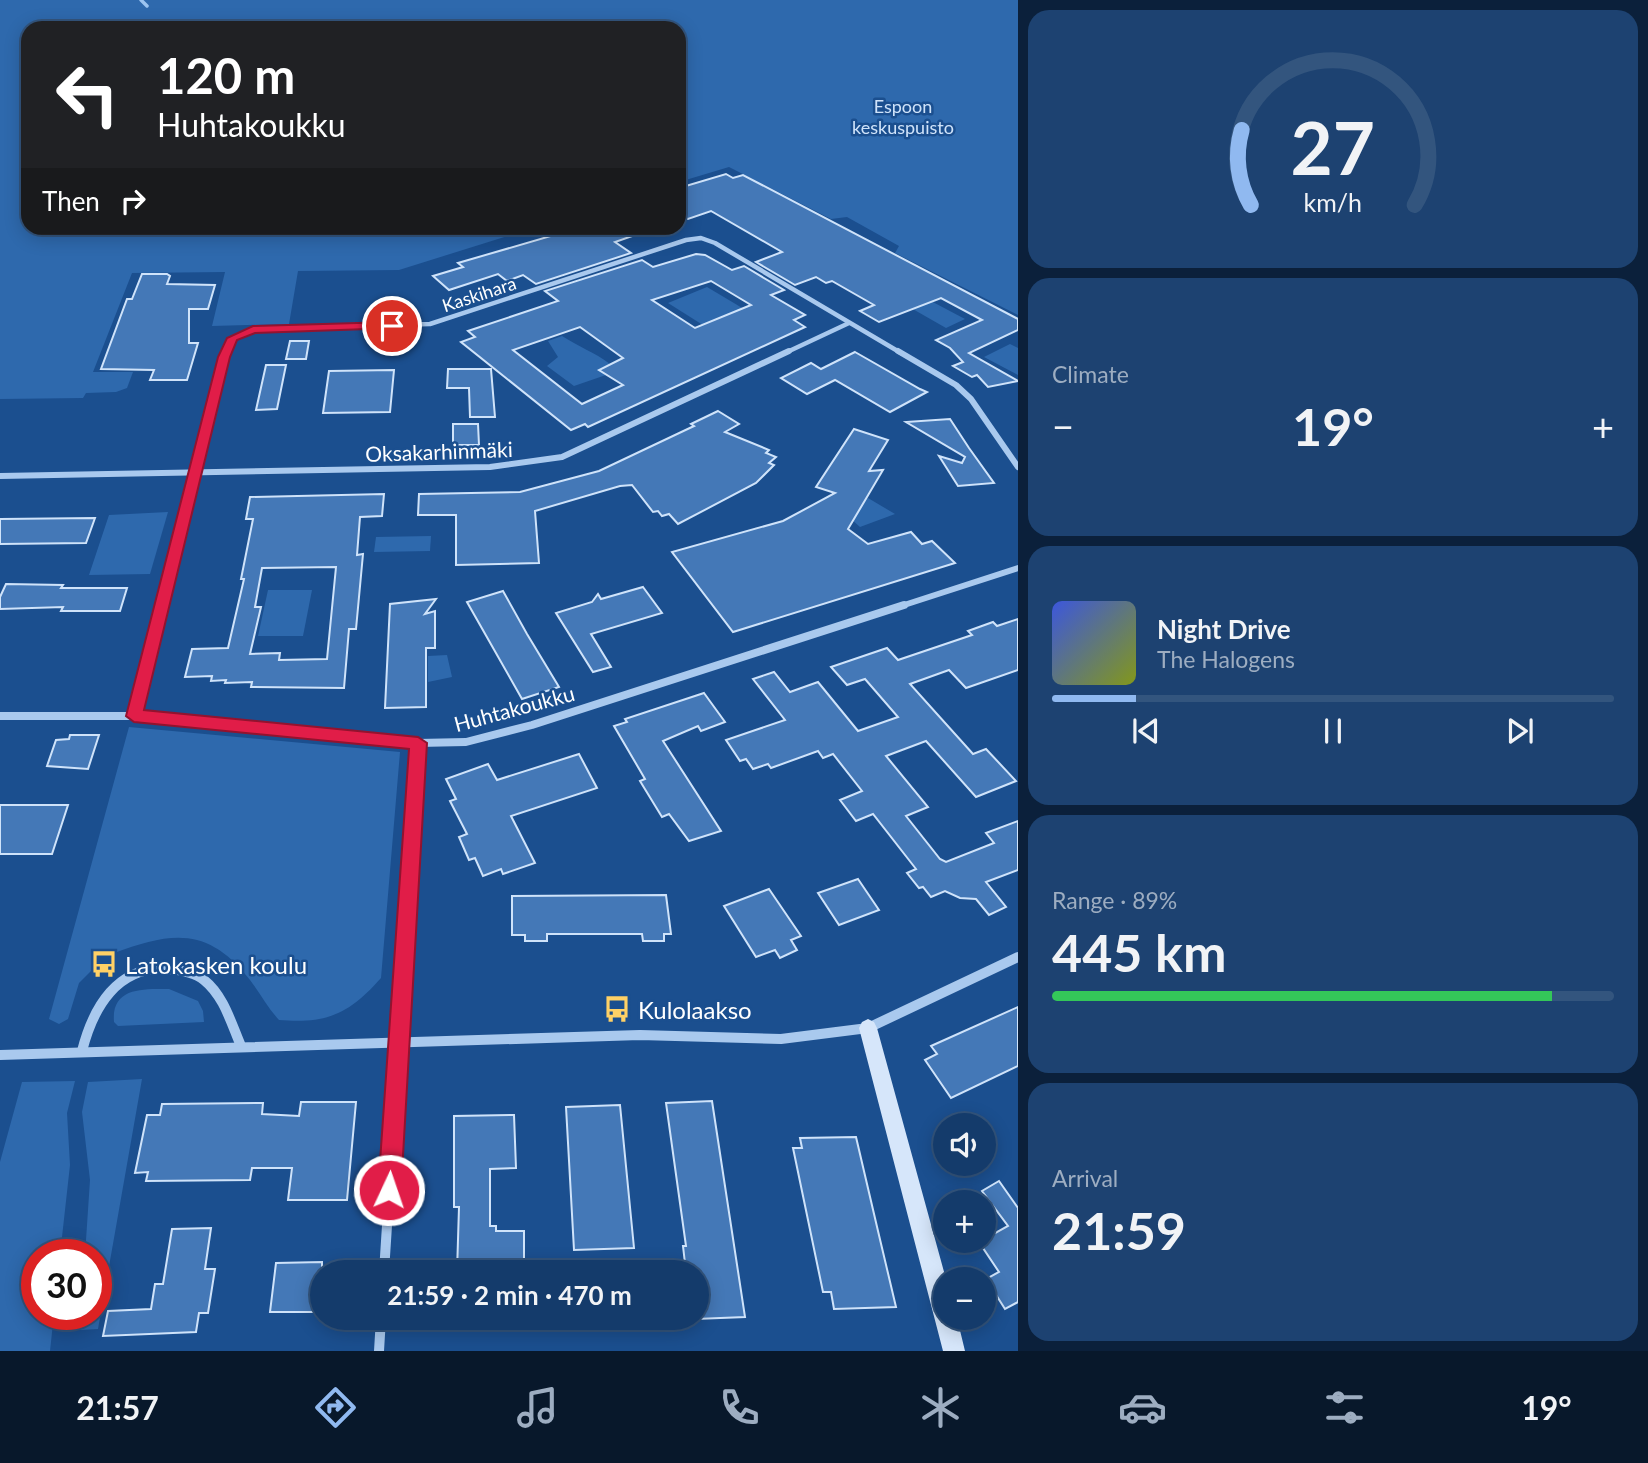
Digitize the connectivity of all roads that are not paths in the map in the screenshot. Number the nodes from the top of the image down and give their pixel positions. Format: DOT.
graph roads {
  1 [pos="849,323"];
  2 [pos="1018,467"];
  3 [pos="195,473"];
  4 [pos="0,476"];
  5 [pos="1018,568"];
  6 [pos="0,716"];
  7 [pos="134,716"];
  8 [pos="418,743"];
  9 [pos="1018,957"];
  10 [pos="868,1028"];
  11 [pos="399,1043"];
  12 [pos="241,1046"];
  13 [pos="82,1051"];
  14 [pos="0,1055"];
  15 [pos="385,1260"];
  16 [pos="933,1272"];
  17 [pos="380,1330"];
  18 [pos="948,1330"];
  19 [pos="379,1351"];
  20 [pos="954,1351"];
  1 -- 2 [label="street"];
  1 -- 3 [label="street, Oksakarhinmäki"];
  1 -- 3 [label="street, Kaskihara"];
  3 -- 4 [label="street, Oksakarhinmäki"];
  3 -- 7 [label="street"];
  5 -- 8 [label="street, Huhtakoukku"];
  6 -- 7 [label="street, Huhtakoukku"];
  7 -- 8 [label="street, Huhtakoukku"];
  8 -- 11 [label="street"];
  9 -- 10 [label="street"];
  10 -- 11 [label="street"];
  10 -- 16 [label="street"];
  11 -- 12 [label="street"];
  11 -- 15 [label="street"];
  12 -- 13 [label="street"];
  12 -- 13 [label="street"];
  13 -- 14 [label="street"];
  17 -- 19 [label="street"];
  18 -- 20 [label="street"];
}
